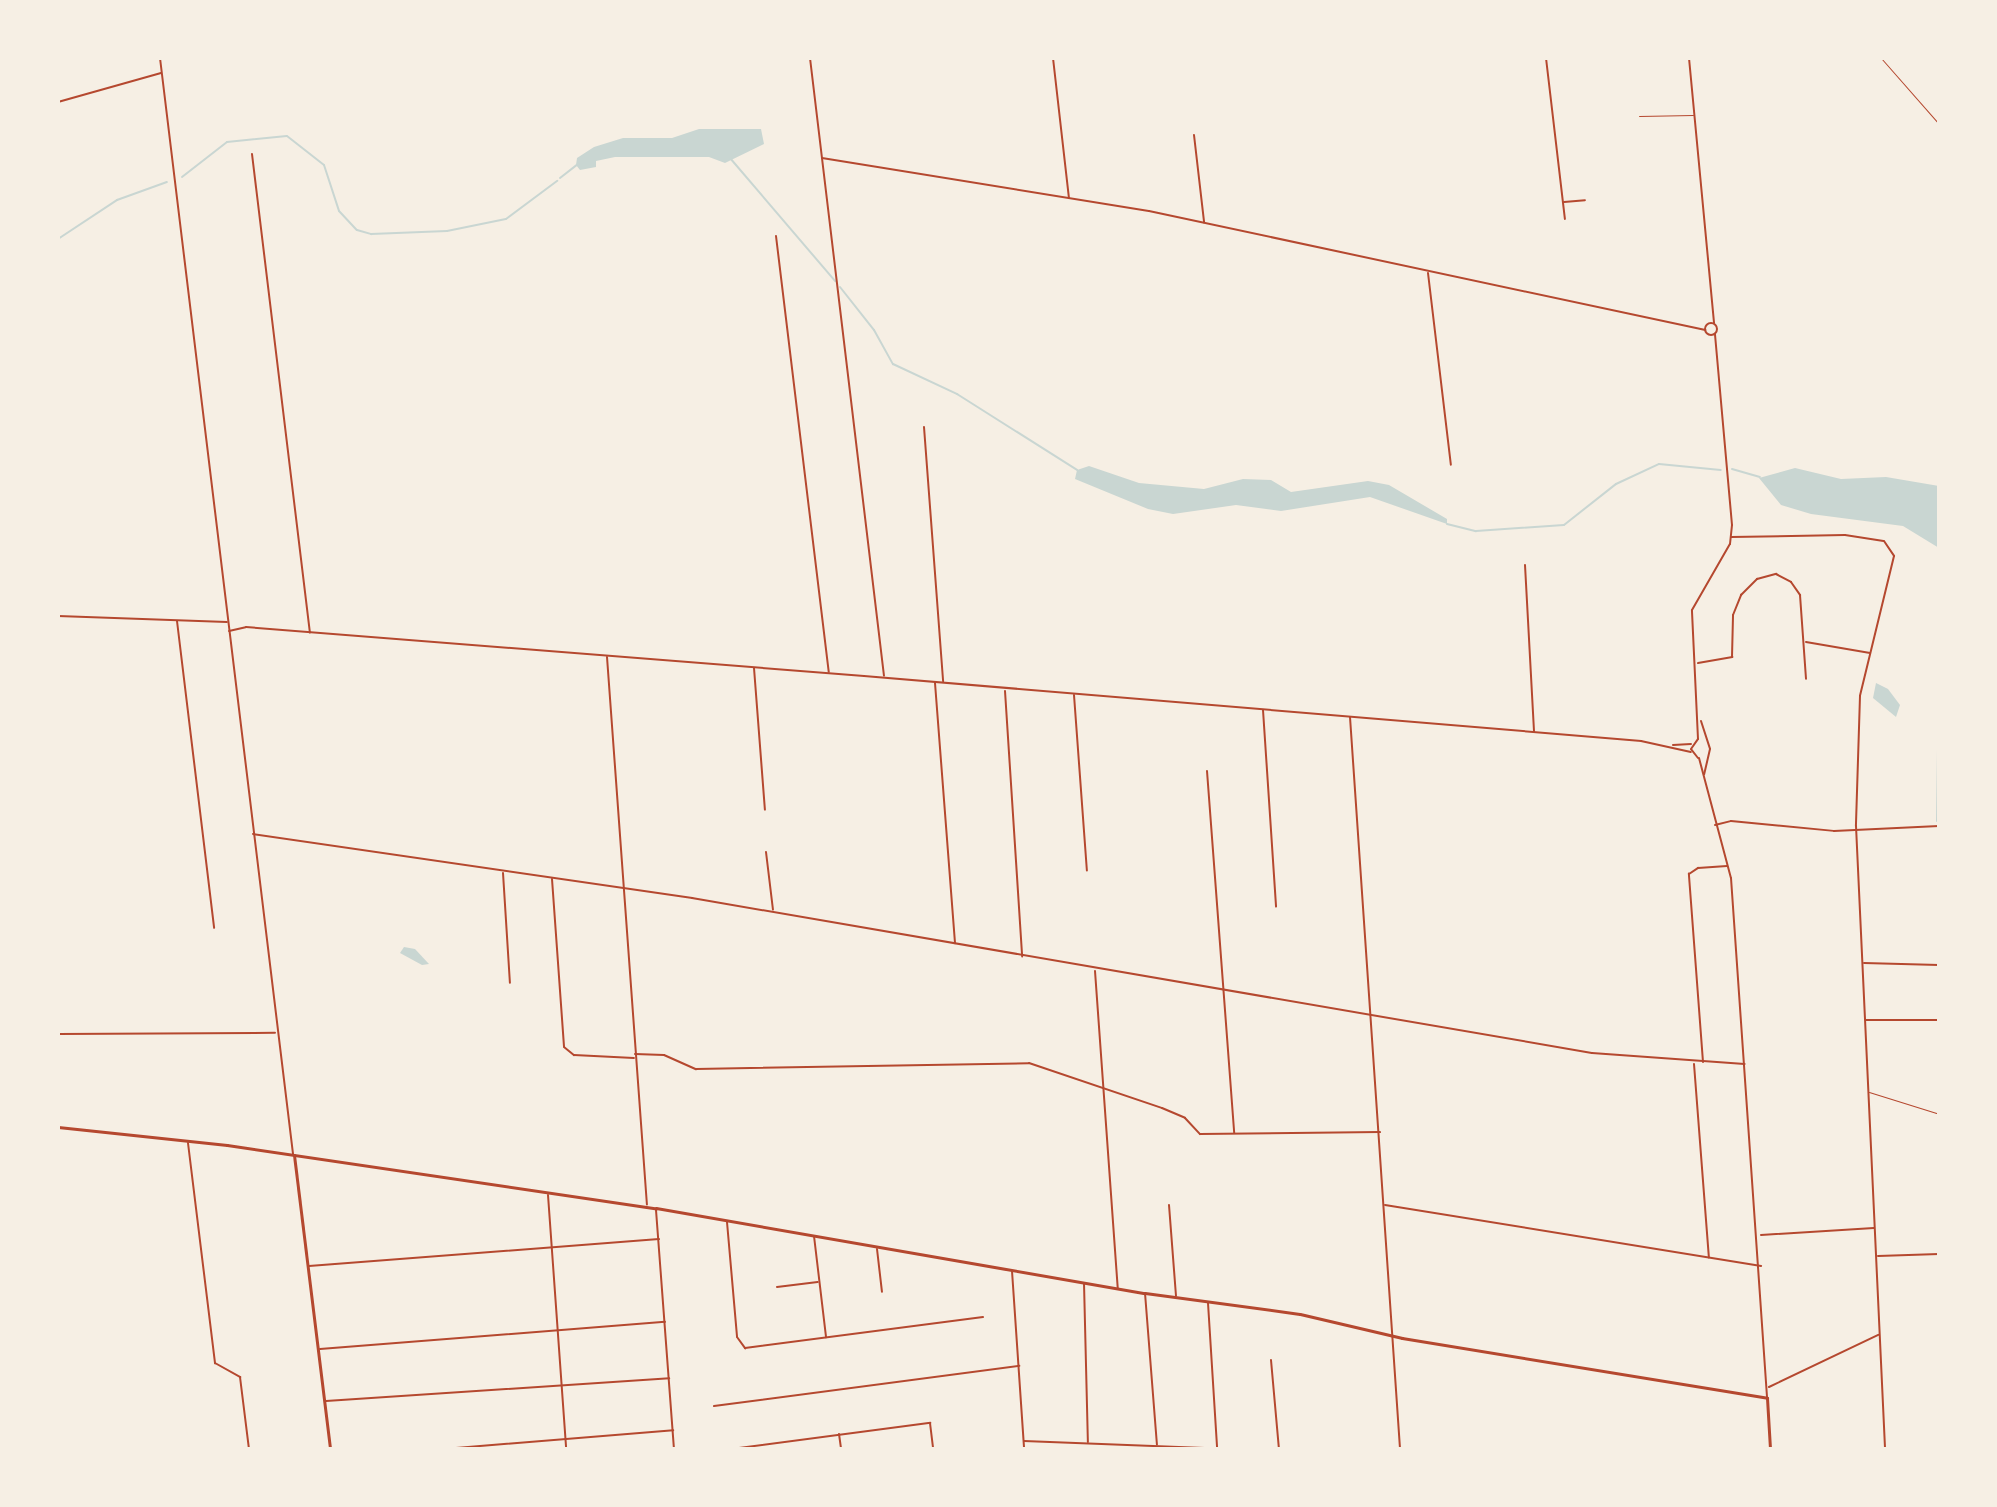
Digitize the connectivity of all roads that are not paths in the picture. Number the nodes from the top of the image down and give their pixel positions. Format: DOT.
graph roads {
  1 [pos="160,58"];
  2 [pos="810,58"];
  3 [pos="1053,58"];
  4 [pos="1546,58"];
  5 [pos="1687,58"];
  6 [pos="1881,58"];
  7 [pos="162,72"];
  8 [pos="58,102"];
  9 [pos="1695,115"];
  10 [pos="1639,116"];
  11 [pos="1939,124"];
  12 [pos="1194,135"];
  13 [pos="252,154"];
  14 [pos="822,158"];
  15 [pos="1069,199"];
  16 [pos="1585,200"];
  17 [pos="1563,202"];
  18 [pos="1565,219"];
  19 [pos="1205,223"];
  20 [pos="776,236"];
  21 [pos="1428,272"];
  22 [pos="1712,317"];
  23 [pos="1714,323"];
  24 [pos="1707,326"];
  25 [pos="1712,334"];
  26 [pos="924,427"];
  27 [pos="1451,465"];
  28 [pos="1731,537"];
  29 [pos="1525,565"];
  30 [pos="58,616"];
  31 [pos="177,621"];
  32 [pos="228,622"];
  33 [pos="229,631"];
  34 [pos="311,633"];
  35 [pos="1805,642"];
  36 [pos="1872,653"];
  37 [pos="607,656"];
  38 [pos="1696,664"];
  39 [pos="754,668"];
  40 [pos="829,673"];
  41 [pos="884,678"];
  42 [pos="1806,679"];
  43 [pos="935,682"];
  44 [pos="943,682"];
  45 [pos="1005,689"];
  46 [pos="1073,694"];
  47 [pos="1263,709"];
  48 [pos="1350,717"];
  49 [pos="1700,719"];
  50 [pos="1534,733"];
  51 [pos="1698,739"];
  52 [pos="1705,740"];
  53 [pos="1692,743"];
  54 [pos="1672,746"];
  55 [pos="1691,752"];
  56 [pos="1705,757"];
  57 [pos="1699,758"];
  58 [pos="1207,771"];
  59 [pos="1703,775"];
  60 [pos="765,810"];
  61 [pos="1715,825"];
  62 [pos="1856,826"];
  63 [pos="1939,826"];
  64 [pos="253,834"];
  65 [pos="766,852"];
  66 [pos="1728,866"];
  67 [pos="503,870"];
  68 [pos="1087,871"];
  69 [pos="552,877"];
  70 [pos="623,888"];
  71 [pos="1276,907"];
  72 [pos="773,911"];
  73 [pos="214,928"];
  74 [pos="955,944"];
  75 [pos="1022,957"];
  76 [pos="1862,963"];
  77 [pos="1939,965"];
  78 [pos="1095,970"];
  79 [pos="510,983"];
  80 [pos="1223,991"];
  81 [pos="1371,1016"];
  82 [pos="1865,1020"];
  83 [pos="1939,1020"];
  84 [pos="276,1033"];
  85 [pos="58,1034"];
  86 [pos="635,1056"];
  87 [pos="1694,1062"];
  88 [pos="1703,1062"];
  89 [pos="1745,1064"];
  90 [pos="1102,1086"];
  91 [pos="1869,1092"];
  92 [pos="1939,1114"];
  93 [pos="58,1127"];
  94 [pos="1380,1132"];
  95 [pos="1234,1135"];
  96 [pos="188,1142"];
  97 [pos="294,1155"];
  98 [pos="548,1193"];
  99 [pos="1169,1205"];
  100 [pos="1384,1205"];
  101 [pos="647,1207"];
  102 [pos="656,1208"];
  103 [pos="727,1221"];
  104 [pos="1875,1228"];
  105 [pos="1758,1235"];
  106 [pos="814,1236"];
  107 [pos="659,1239"];
  108 [pos="552,1247"];
  109 [pos="877,1248"];
  110 [pos="1939,1254"];
  111 [pos="1877,1256"];
  112 [pos="1709,1259"];
  113 [pos="308,1266"];
  114 [pos="1761,1266"];
  115 [pos="1012,1271"];
  116 [pos="820,1282"];
  117 [pos="1084,1283"];
  118 [pos="777,1287"];
  119 [pos="1118,1289"];
  120 [pos="882,1292"];
  121 [pos="1145,1293"];
  122 [pos="1177,1298"];
  123 [pos="1208,1303"];
  124 [pos="983,1317"];
  125 [pos="665,1322"];
  126 [pos="558,1331"];
  127 [pos="1879,1335"];
  128 [pos="1393,1336"];
  129 [pos="826,1338"];
  130 [pos="318,1349"];
  131 [pos="1271,1360"];
  132 [pos="1019,1366"];
  133 [pos="669,1378"];
  134 [pos="562,1385"];
  135 [pos="1767,1388"];
  136 [pos="1767,1398"];
  137 [pos="325,1401"];
  138 [pos="714,1406"];
  139 [pos="673,1430"];
  140 [pos="839,1434"];
  141 [pos="566,1439"];
  142 [pos="1024,1441"];
  143 [pos="1088,1444"];
  144 [pos="1157,1446"];
  145 [pos="739,1448"];
  146 [pos="1217,1448"];
  147 [pos="249,1449"];
  148 [pos="330,1449"];
  149 [pos="444,1449"];
  150 [pos="566,1449"];
  151 [pos="674,1449"];
  152 [pos="841,1449"];
  153 [pos="933,1449"];
  154 [pos="1024,1449"];
  155 [pos="1237,1449"];
  156 [pos="1279,1449"];
  157 [pos="1400,1449"];
  158 [pos="1770,1449"];
  159 [pos="1885,1449"];
  1 -- 7 [label="street"];
  2 -- 14 [label="street"];
  3 -- 15 [label="street"];
  4 -- 17 [label="street"];
  5 -- 9 [label="street"];
  6 -- 11 [label="lane"];
  7 -- 8 [label="street"];
  7 -- 32 [label="street"];
  9 -- 10 [label="lane"];
  9 -- 22 [label="street"];
  12 -- 19 [label="street"];
  13 -- 34 [label="street"];
  14 -- 15 [label="street"];
  14 -- 41 [label="street"];
  15 -- 19 [label="street"];
  16 -- 17 [label="street"];
  17 -- 18 [label="street"];
  19 -- 21 [label="street"];
  20 -- 40 [label="street"];
  21 -- 24 [label="street"];
  21 -- 27 [label="street"];
  22 -- 23 [label="street"];
  22 -- 24 [label="street"];
  23 -- 24 [label="street"];
  23 -- 25 [label="street"];
  24 -- 25 [label="street"];
  25 -- 28 [label="street"];
  26 -- 44 [label="street"];
  28 -- 36 [label="street"];
  28 -- 38 [label="street"];
  29 -- 50 [label="street"];
  30 -- 31 [label="street"];
  31 -- 32 [label="street"];
  31 -- 73 [label="street"];
  32 -- 33 [label="street"];
  33 -- 34 [label="street"];
  33 -- 64 [label="street"];
  34 -- 37 [label="street"];
  35 -- 36 [label="street"];
  35 -- 38 [label="street"];
  35 -- 42 [label="street"];
  36 -- 62 [label="street"];
  37 -- 39 [label="street"];
  37 -- 70 [label="street"];
  38 -- 49 [label="street"];
  39 -- 40 [label="street"];
  39 -- 60 [label="street"];
  40 -- 41 [label="street"];
  41 -- 43 [label="street"];
  43 -- 44 [label="street"];
  43 -- 74 [label="street"];
  44 -- 45 [label="street"];
  45 -- 46 [label="street"];
  45 -- 75 [label="street"];
  46 -- 47 [label="street"];
  46 -- 68 [label="street"];
  47 -- 48 [label="street"];
  47 -- 71 [label="street"];
  48 -- 50 [label="street"];
  48 -- 81 [label="street"];
  49 -- 51 [label="street"];
  49 -- 52 [label="street"];
  50 -- 54 [label="street"];
  51 -- 52 [label="street"];
  51 -- 53 [label="street"];
  52 -- 56 [label="street"];
  53 -- 54 [label="street"];
  53 -- 55 [label="street"];
  54 -- 55 [label="street"];
  55 -- 57 [label="street"];
  56 -- 57 [label="street"];
  56 -- 59 [label="street"];
  57 -- 59 [label="street"];
  58 -- 80 [label="street"];
  59 -- 61 [label="street"];
  61 -- 62 [label="street"];
  61 -- 66 [label="street"];
  62 -- 63 [label="street"];
  62 -- 76 [label="street"];
  64 -- 67 [label="street"];
  64 -- 84 [label="street"];
  65 -- 72 [label="street"];
  66 -- 88 [label="street"];
  66 -- 89 [label="street"];
  67 -- 69 [label="street"];
  67 -- 79 [label="street"];
  69 -- 70 [label="street"];
  69 -- 86 [label="street"];
  70 -- 72 [label="street"];
  70 -- 86 [label="street"];
  72 -- 74 [label="street"];
  74 -- 75 [label="street"];
  75 -- 78 [label="street"];
  76 -- 77 [label="street"];
  76 -- 82 [label="street"];
  78 -- 80 [label="street"];
  78 -- 90 [label="street"];
  80 -- 81 [label="street"];
  80 -- 95 [label="street"];
  81 -- 87 [label="street"];
  81 -- 94 [label="street"];
  82 -- 83 [label="street"];
  82 -- 91 [label="street"];
  84 -- 85 [label="street"];
  84 -- 97 [label="street"];
  86 -- 90 [label="street"];
  86 -- 101 [label="street"];
  87 -- 88 [label="street"];
  87 -- 112 [label="street"];
  88 -- 89 [label="street"];
  89 -- 105 [label="street"];
  90 -- 95 [label="street"];
  90 -- 119 [label="street"];
  91 -- 92 [label="lane"];
  91 -- 104 [label="street"];
  93 -- 96 [label="street"];
  94 -- 95 [label="street"];
  94 -- 100 [label="street"];
  96 -- 97 [label="street"];
  96 -- 147 [label="street"];
  97 -- 98 [label="street"];
  97 -- 113 [label="street"];
  98 -- 101 [label="street"];
  98 -- 108 [label="street"];
  99 -- 122 [label="street"];
  100 -- 112 [label="street"];
  100 -- 128 [label="street"];
  101 -- 102 [label="street"];
  102 -- 103 [label="street"];
  102 -- 107 [label="street"];
  103 -- 106 [label="street"];
  103 -- 129 [label="street"];
  104 -- 105 [label="street"];
  104 -- 111 [label="street"];
  105 -- 114 [label="street"];
  106 -- 109 [label="street"];
  106 -- 116 [label="street"];
  107 -- 108 [label="street"];
  107 -- 125 [label="street"];
  108 -- 113 [label="street"];
  108 -- 126 [label="street"];
  109 -- 115 [label="street"];
  109 -- 120 [label="street"];
  110 -- 111 [label="street"];
  111 -- 127 [label="street"];
  112 -- 114 [label="street"];
  113 -- 130 [label="street"];
  114 -- 135 [label="street"];
  115 -- 117 [label="street"];
  115 -- 132 [label="street"];
  116 -- 118 [label="street"];
  116 -- 129 [label="street"];
  117 -- 119 [label="street"];
  117 -- 143 [label="street"];
  119 -- 121 [label="street"];
  121 -- 122 [label="street"];
  121 -- 144 [label="street"];
  122 -- 123 [label="street"];
  123 -- 128 [label="street"];
  123 -- 146 [label="street"];
  124 -- 129 [label="street"];
  125 -- 126 [label="street"];
  125 -- 133 [label="street"];
  126 -- 130 [label="street"];
  126 -- 134 [label="street"];
  127 -- 135 [label="street"];
  127 -- 159 [label="street"];
  128 -- 136 [label="street"];
  128 -- 157 [label="street"];
  130 -- 137 [label="street"];
  131 -- 156 [label="street"];
  132 -- 138 [label="street"];
  132 -- 142 [label="street"];
  133 -- 134 [label="street"];
  133 -- 139 [label="street"];
  134 -- 137 [label="street"];
  134 -- 141 [label="street"];
  135 -- 136 [label="street"];
  136 -- 158 [label="street"];
  137 -- 148 [label="street"];
  139 -- 141 [label="street"];
  139 -- 151 [label="street"];
  140 -- 145 [label="street"];
  140 -- 152 [label="street"];
  140 -- 153 [label="street"];
  141 -- 149 [label="street"];
  141 -- 150 [label="street"];
  142 -- 143 [label="street"];
  142 -- 154 [label="street"];
  143 -- 144 [label="street"];
  144 -- 146 [label="street"];
  146 -- 155 [label="street"];
}
